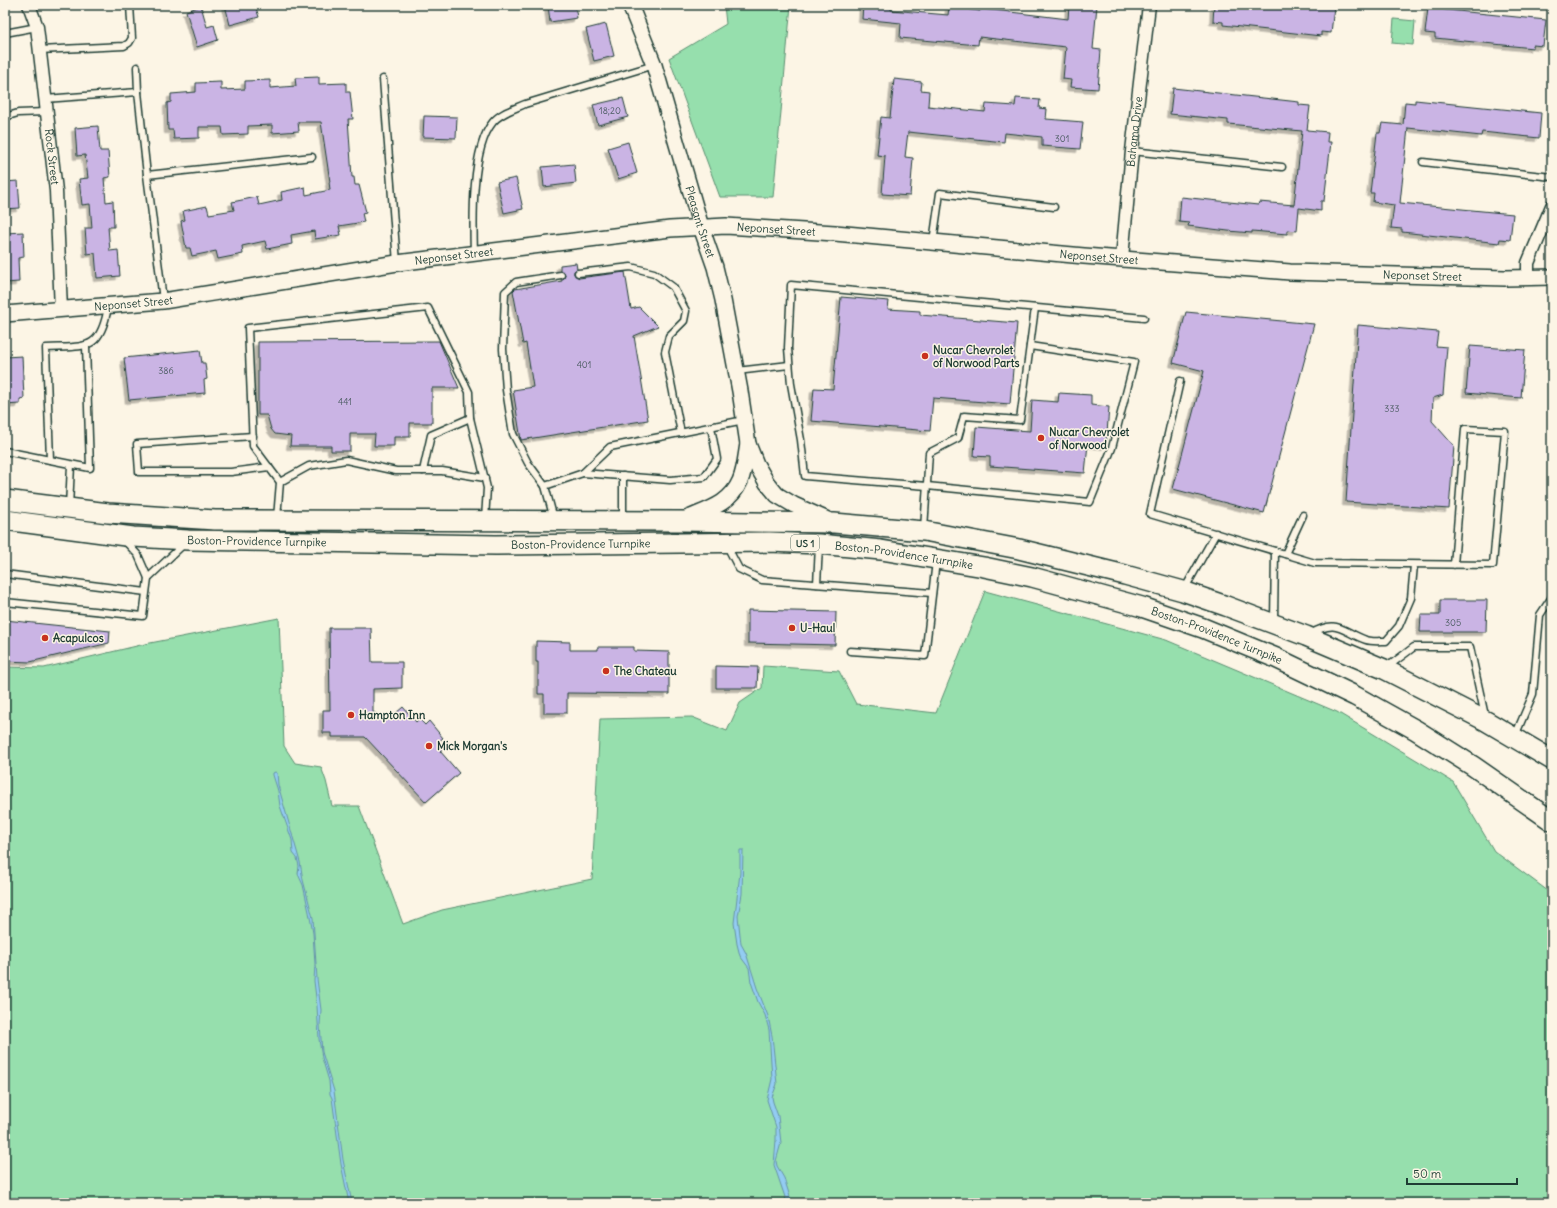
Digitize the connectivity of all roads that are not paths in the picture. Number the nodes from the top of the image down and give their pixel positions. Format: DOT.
graph roads {
  1 [pos="29,5"];
  2 [pos="130,5"];
  3 [pos="630,5"];
  4 [pos="1149,5"];
  5 [pos="37,27"];
  6 [pos="5,33"];
  7 [pos="39,50"];
  8 [pos="654,65"];
  9 [pos="137,67"];
  10 [pos="383,79"];
  11 [pos="138,92"];
  12 [pos="45,99"];
  13 [pos="46,112"];
  14 [pos="5,117"];
  15 [pos="1132,151"];
  16 [pos="312,157"];
  17 [pos="1423,162"];
  18 [pos="1282,167"];
  19 [pos="147,175"];
  20 [pos="1552,177"];
  21 [pos="1552,206"];
  22 [pos="1054,207"];
  23 [pos="701,227"];
  24 [pos="933,242"];
  25 [pos="474,254"];
  26 [pos="1122,258"];
  27 [pos="397,264"];
  28 [pos="578,273"];
  29 [pos="561,275"];
  30 [pos="1528,277"];
  31 [pos="1552,277"];
  32 [pos="163,301"];
  33 [pos="108,307"];
  34 [pos="1035,308"];
  35 [pos="61,310"];
  36 [pos="5,314"];
  37 [pos="1144,318"];
  38 [pos="86,346"];
  39 [pos="1030,346"];
  40 [pos="789,365"];
  41 [pos="737,371"];
  42 [pos="1180,381"];
  43 [pos="470,418"];
  44 [pos="744,420"];
  45 [pos="711,427"];
  46 [pos="681,433"];
  47 [pos="253,436"];
  48 [pos="748,444"];
  49 [pos="5,451"];
  50 [pos="50,460"];
  51 [pos="71,465"];
  52 [pos="269,467"];
  53 [pos="423,471"];
  54 [pos="583,473"];
  55 [pos="623,476"];
  56 [pos="485,478"];
  57 [pos="280,482"];
  58 [pos="545,486"];
  59 [pos="927,486"];
  60 [pos="5,500"];
  61 [pos="69,508"];
  62 [pos="1303,515"];
  63 [pos="5,520"];
  64 [pos="277,520"];
  65 [pos="485,520"];
  66 [pos="554,521"];
  67 [pos="623,521"];
  68 [pos="682,521"];
  69 [pos="834,523"];
  70 [pos="924,530"];
  71 [pos="1216,533"];
  72 [pos="119,535"];
  73 [pos="188,540"];
  74 [pos="724,542"];
  75 [pos="819,544"];
  76 [pos="1275,551"];
  77 [pos="1285,554"];
  78 [pos="937,560"];
  79 [pos="1414,565"];
  80 [pos="1454,565"];
  81 [pos="5,574"];
  82 [pos="148,578"];
  83 [pos="817,584"];
  84 [pos="1183,591"];
  85 [pos="146,592"];
  86 [pos="932,593"];
  87 [pos="1552,596"];
  88 [pos="5,602"];
  89 [pos="1274,624"];
  90 [pos="1306,636"];
  91 [pos="850,651"];
  92 [pos="1384,669"];
  93 [pos="1486,721"];
  94 [pos="1515,738"];
  95 [pos="1552,760"];
  96 [pos="1552,821"];
  1 -- 5 [label="street, Rock Street"];
  2 -- 7 [label="lane"];
  3 -- 8 [label="street, Pleasant Street"];
  4 -- 15 [label="street, Bahama Drive"];
  5 -- 6 [label="lane"];
  5 -- 7 [label="street, Rock Street"];
  7 -- 12 [label="street, Rock Street"];
  8 -- 23 [label="street, Pleasant Street"];
  8 -- 25 [label="lane"];
  9 -- 11 [label="lane"];
  10 -- 27 [label="lane"];
  11 -- 12 [label="lane"];
  11 -- 19 [label="lane"];
  12 -- 13 [label="street, Rock Street"];
  13 -- 14 [label="lane"];
  13 -- 35 [label="street, Rock Street"];
  15 -- 18 [label="lane"];
  15 -- 26 [label="street, Bahama Drive"];
  16 -- 19 [label="lane"];
  17 -- 20 [label="lane"];
  19 -- 32 [label="lane"];
  21 -- 30 [label="street"];
  22 -- 24 [label="lane"];
  23 -- 24 [label="street, Neponset Street"];
  23 -- 25 [label="street, Neponset Street"];
  23 -- 41 [label="street, Pleasant Street"];
  24 -- 26 [label="street, Neponset Street"];
  25 -- 27 [label="street, Neponset Street"];
  26 -- 30 [label="street, Neponset Street"];
  27 -- 32 [label="street, Neponset Street"];
  28 -- 46 [label="lane"];
  29 -- 58 [label="lane"];
  30 -- 31 [label="street, Neponset Street"];
  32 -- 33 [label="street, Neponset Street"];
  33 -- 35 [label="street, Neponset Street"];
  33 -- 38 [label="lane"];
  34 -- 37 [label="lane"];
  34 -- 39 [label="lane"];
  34 -- 40 [label="lane"];
  35 -- 36 [label="street, Neponset Street"];
  38 -- 50 [label="lane"];
  38 -- 51 [label="lane"];
  39 -- 59 [label="lane"];
  39 -- 59 [label="lane"];
  40 -- 41 [label="lane"];
  40 -- 59 [label="lane"];
  41 -- 44 [label="street, Pleasant Street"];
  42 -- 71 [label="lane"];
  43 -- 47 [label="lane"];
  43 -- 53 [label="lane"];
  43 -- 56 [label="lane"];
  44 -- 45 [label="lane"];
  44 -- 48 [label="street, Pleasant Street"];
  45 -- 46 [label="lane"];
  45 -- 55 [label="lane"];
  46 -- 54 [label="lane"];
  47 -- 52 [label="lane"];
  47 -- 52 [label="lane"];
  48 -- 68 [label="street, Pleasant Street"];
  48 -- 69 [label="street, Pleasant Street"];
  49 -- 50 [label="lane"];
  50 -- 51 [label="lane"];
  51 -- 61 [label="lane"];
  52 -- 57 [label="lane"];
  53 -- 56 [label="lane"];
  53 -- 57 [label="lane"];
  54 -- 55 [label="lane"];
  54 -- 58 [label="lane"];
  55 -- 67 [label="lane"];
  56 -- 65 [label="lane"];
  57 -- 64 [label="lane"];
  58 -- 66 [label="lane"];
  59 -- 70 [label="lane"];
  60 -- 61 [label="main road, Boston-Providence Turnpike / US 1"];
  61 -- 64 [label="main road, Boston-Providence Turnpike / US 1"];
  62 -- 77 [label="lane"];
  63 -- 72 [label="main road, Boston-Providence Turnpike / US 1"];
  64 -- 65 [label="main road, Boston-Providence Turnpike / US 1"];
  65 -- 66 [label="main road, Boston-Providence Turnpike / US 1"];
  66 -- 67 [label="main road, Boston-Providence Turnpike / US 1"];
  67 -- 68 [label="main road, Boston-Providence Turnpike / US 1"];
  68 -- 69 [label="main road, Boston-Providence Turnpike / US 1"];
  69 -- 70 [label="main road, Boston-Providence Turnpike / US 1"];
  70 -- 84 [label="main road, Boston-Providence Turnpike / US 1"];
  71 -- 76 [label="lane"];
  71 -- 84 [label="lane"];
  72 -- 73 [label="main road, Boston-Providence Turnpike / US 1"];
  72 -- 82 [label="lane"];
  73 -- 74 [label="main road, Boston-Providence Turnpike / US 1"];
  73 -- 82 [label="lane"];
  74 -- 75 [label="main road, Boston-Providence Turnpike / US 1"];
  74 -- 83 [label="lane"];
  75 -- 78 [label="main road, Boston-Providence Turnpike / US 1"];
  75 -- 83 [label="lane"];
  76 -- 77 [label="lane"];
  76 -- 89 [label="lane"];
  77 -- 79 [label="lane"];
  78 -- 86 [label="lane"];
  78 -- 96 [label="main road, Boston-Providence Turnpike / US 1"];
  79 -- 80 [label="lane"];
  79 -- 90 [label="lane"];
  80 -- 80 [label="lane"];
  81 -- 85 [label="lane"];
  82 -- 85 [label="lane"];
  83 -- 86 [label="lane"];
  84 -- 89 [label="main road, Boston-Providence Turnpike / US 1"];
  85 -- 88 [label="lane"];
  86 -- 91 [label="lane"];
  87 -- 94 [label="lane"];
  89 -- 90 [label="main road, Boston-Providence Turnpike / US 1"];
  90 -- 92 [label="main road, Boston-Providence Turnpike / US 1"];
  92 -- 93 [label="main road, Boston-Providence Turnpike / US 1"];
  92 -- 93 [label="lane"];
  93 -- 94 [label="main road, Boston-Providence Turnpike / US 1"];
  94 -- 95 [label="main road, Boston-Providence Turnpike / US 1"];
}
